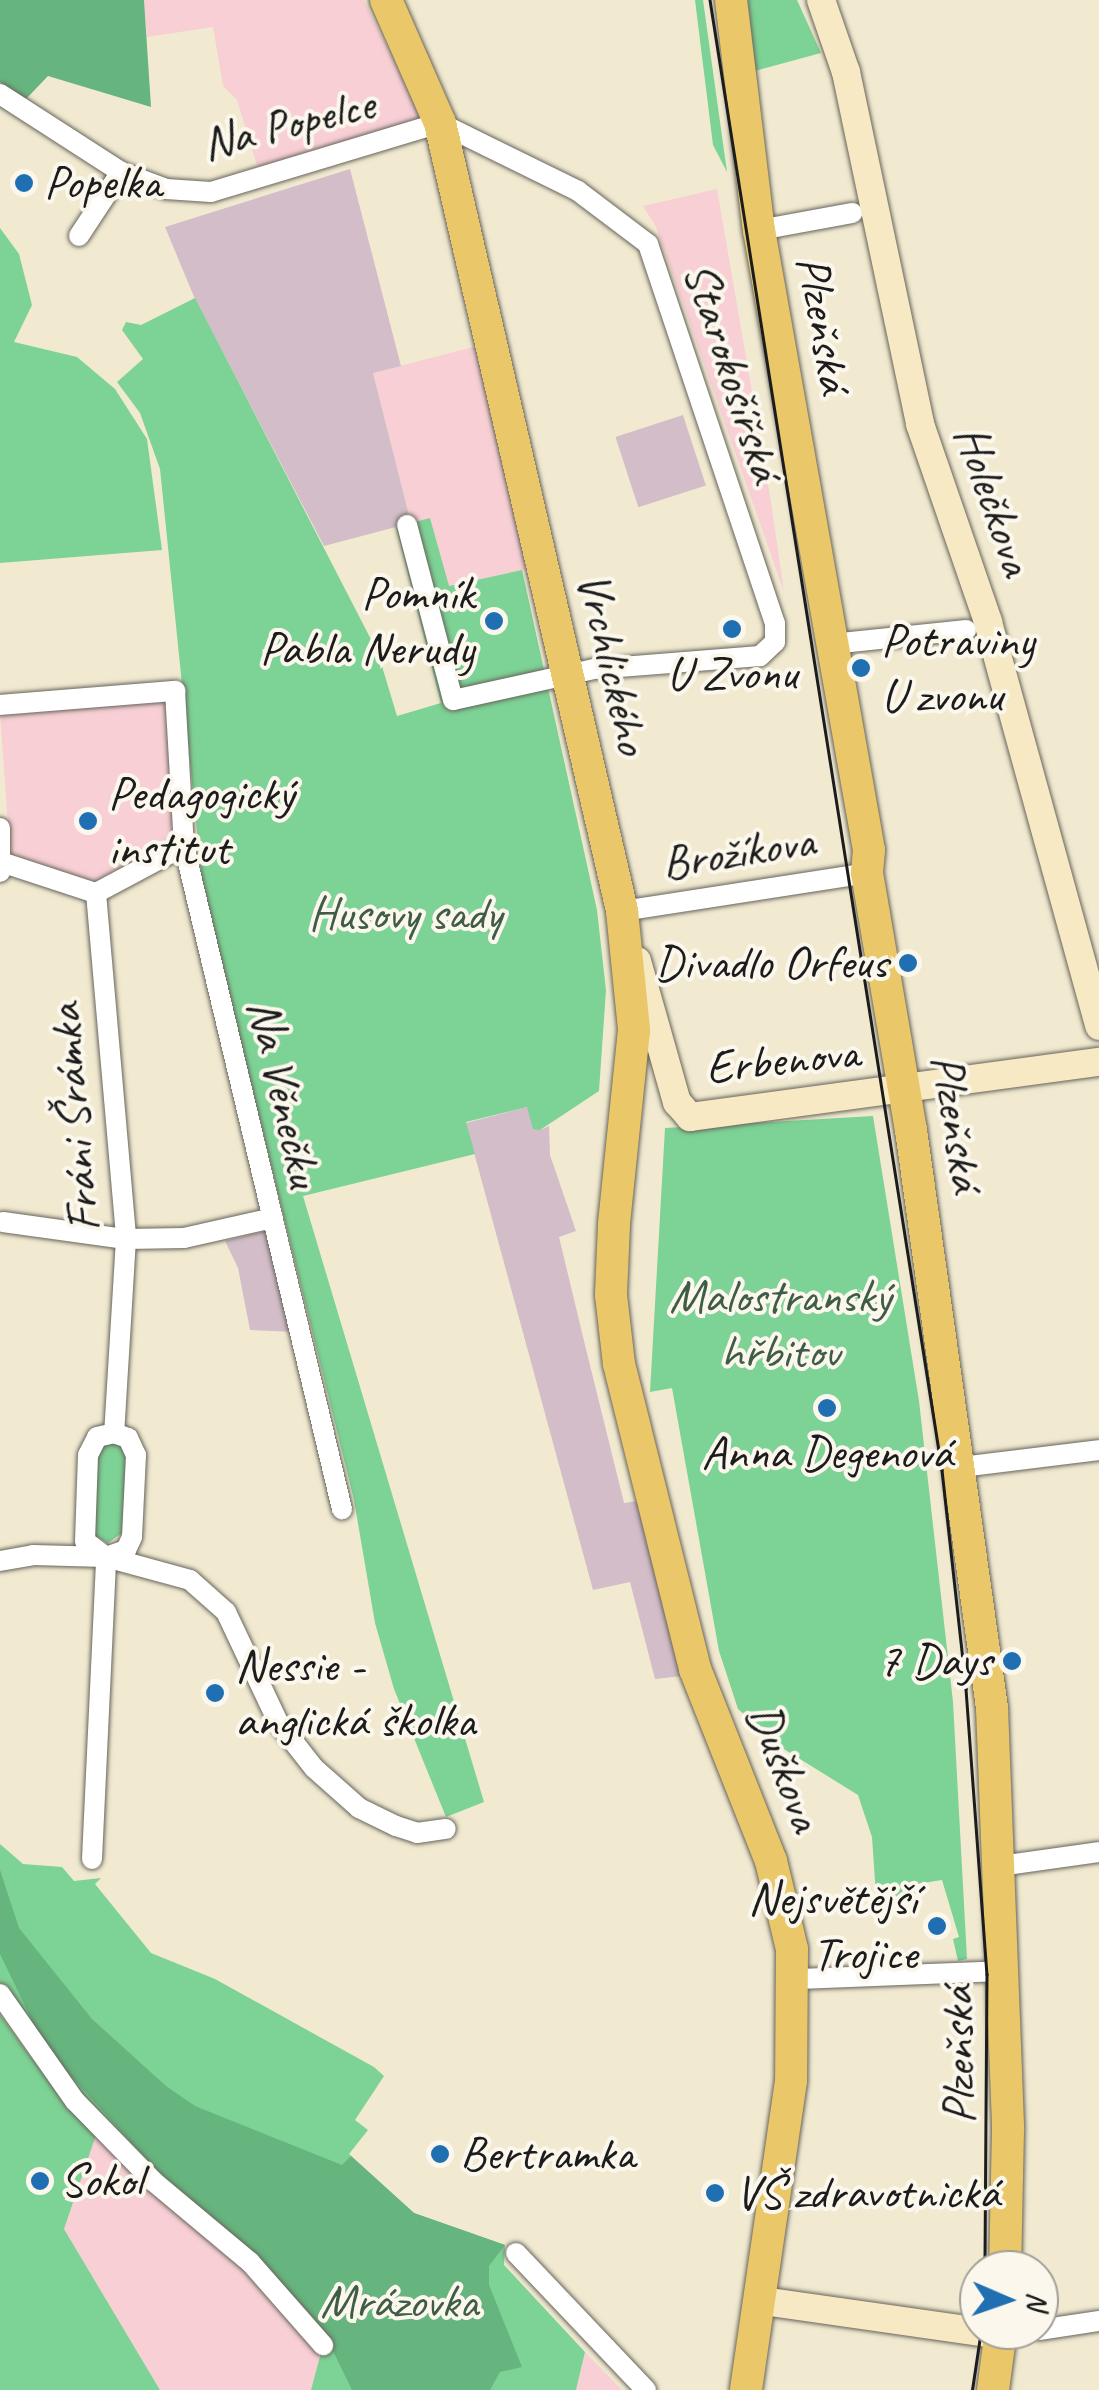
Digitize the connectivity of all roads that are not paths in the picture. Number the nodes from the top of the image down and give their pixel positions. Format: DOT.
graph roads {
  1 [pos="386,0"];
  2 [pos="731,0"];
  3 [pos="821,0"];
  4 [pos="0,94"];
  5 [pos="440,123"];
  6 [pos="121,172"];
  7 [pos="852,213"];
  8 [pos="759,230"];
  9 [pos="79,236"];
  10 [pos="406,525"];
  11 [pos="966,630"];
  12 [pos="832,644"];
  13 [pos="567,674"];
  14 [pos="0,705"];
  15 [pos="0,828"];
  16 [pos="184,846"];
  17 [pos="2,867"];
  18 [pos="867,873"];
  19 [pos="96,893"];
  20 [pos="622,911"];
  21 [pos="1099,1026"];
  22 [pos="1099,1062"];
  23 [pos="905,1092"];
  24 [pos="272,1218"];
  25 [pos="3,1222"];
  26 [pos="126,1239"];
  27 [pos="619,1364"];
  28 [pos="114,1432"];
  29 [pos="1099,1450"];
  30 [pos="961,1467"];
  31 [pos="342,1510"];
  32 [pos="106,1557"];
  33 [pos="0,1561"];
  34 [pos="446,1830"];
  35 [pos="1099,1852"];
  36 [pos="92,1858"];
  37 [pos="1000,1866"];
  38 [pos="1004,1971"];
  39 [pos="796,1979"];
  40 [pos="0,1994"];
  41 [pos="1005,2250"];
  42 [pos="516,2252"];
  43 [pos="762,2301"];
  44 [pos="1099,2322"];
  45 [pos="959,2325"];
  46 [pos="1059,2327"];
  47 [pos="323,2345"];
  48 [pos="1011,2350"];
  49 [pos="646,2390"];
  50 [pos="746,2390"];
  51 [pos="994,2390"];
  1 -- 5 [label="main road, Vrchlického"];
  2 -- 8 [label="main road, Plzeňská"];
  3 -- 21 [label="street, Holečkova"];
  4 -- 6 [label="street, Na Popelce"];
  5 -- 6 [label="street, Na Popelce"];
  5 -- 13 [label="main road, Vrchlického"];
  5 -- 13 [label="street, Starokošířská"];
  6 -- 9 [label="street"];
  7 -- 8 [label="street"];
  8 -- 12 [label="main road, Plzeňská"];
  10 -- 13 [label="street"];
  11 -- 12 [label="street"];
  12 -- 18 [label="main road, Plzeňská"];
  13 -- 20 [label="main road, Vrchlického"];
  14 -- 16 [label="street, Na Věnečku"];
  15 -- 17 [label="street"];
  16 -- 19 [label="street"];
  16 -- 24 [label="street, Na Věnečku"];
  17 -- 19 [label="street"];
  18 -- 20 [label="street, Brožíkova"];
  18 -- 23 [label="main road, Plzeňská"];
  19 -- 26 [label="street, Fráni Šrámka"];
  20 -- 23 [label="street, Erbenova"];
  20 -- 27 [label="main road, Vrchlického"];
  22 -- 23 [label="street, Erbenova"];
  23 -- 30 [label="main road, Plzeňská"];
  24 -- 26 [label="street"];
  24 -- 31 [label="street, Na Věnečku"];
  25 -- 26 [label="street"];
  26 -- 28 [label="street, Fráni Šrámka"];
  27 -- 39 [label="main road, Duškova"];
  28 -- 32 [label="street"];
  28 -- 32 [label="street"];
  29 -- 30 [label="street"];
  30 -- 37 [label="main road, Plzeňská"];
  32 -- 33 [label="street"];
  32 -- 34 [label="street"];
  32 -- 36 [label="street"];
  35 -- 37 [label="street"];
  37 -- 38 [label="main road, Plzeňská"];
  38 -- 39 [label="street"];
  38 -- 41 [label="main road, Plzeňská"];
  39 -- 43 [label="main road, Duškova"];
  40 -- 47 [label="street"];
  42 -- 49 [label="street"];
  43 -- 45 [label="street"];
  43 -- 50 [label="main road, Duškova"];
  44 -- 46 [label="street"];
  48 -- 51 [label="main road"];
}
